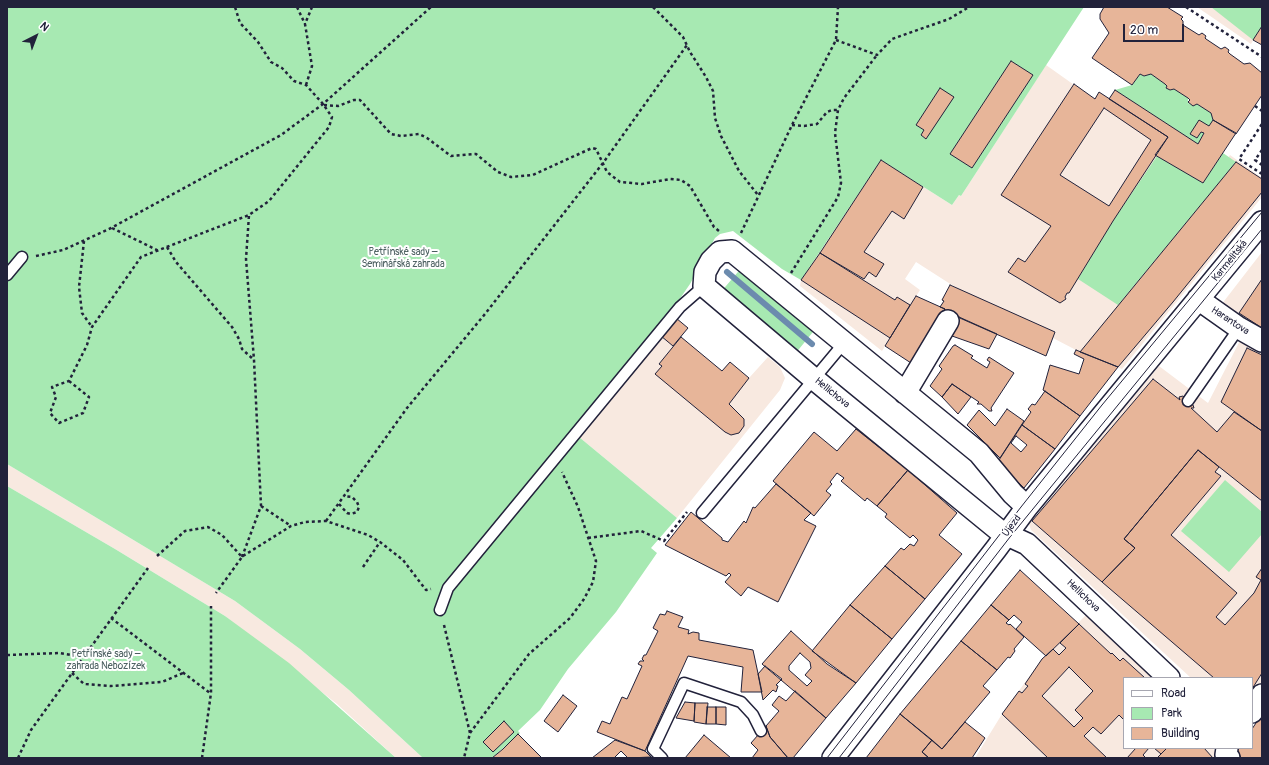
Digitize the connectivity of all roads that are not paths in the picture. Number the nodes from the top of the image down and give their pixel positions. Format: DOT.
graph roads {
  1 [pos="1262,222"];
  2 [pos="22,257"];
  3 [pos="7,275"];
  4 [pos="704,286"];
  5 [pos="1198,299"];
  6 [pos="948,321"];
  7 [pos="1239,328"];
  8 [pos="1262,341"];
  9 [pos="844,343"];
  10 [pos="814,379"];
  11 [pos="905,393"];
  12 [pos="1188,401"];
  13 [pos="1027,507"];
  14 [pos="702,513"];
  15 [pos="1006,535"];
  16 [pos="440,610"];
  17 [pos="1168,677"];
  18 [pos="1262,695"];
  19 [pos="1253,710"];
  20 [pos="761,732"];
  21 [pos="1227,749"];
  22 [pos="662,758"];
  23 [pos="833,758"];
  24 [pos="1229,758"];
  1 -- 5 [label="street, Karmelitská"];
  2 -- 3 [label="lane"];
  4 -- 9 [label="street"];
  4 -- 10 [label="street, Hellichova"];
  4 -- 16 [label="lane"];
  5 -- 7 [label="street, Harantova"];
  5 -- 13 [label="street, Újezd"];
  6 -- 11 [label="street"];
  7 -- 8 [label="street, Harantova"];
  7 -- 12 [label="lane"];
  9 -- 10 [label="lane"];
  9 -- 11 [label="street"];
  10 -- 14 [label="lane"];
  10 -- 15 [label="street, Hellichova"];
  11 -- 13 [label="street"];
  13 -- 15 [label="street, Újezd"];
  15 -- 17 [label="street, Hellichova"];
  15 -- 23 [label="street, Újezd"];
  18 -- 19 [label="street"];
  20 -- 22 [label="lane"];
  21 -- 24 [label="street"];
}
